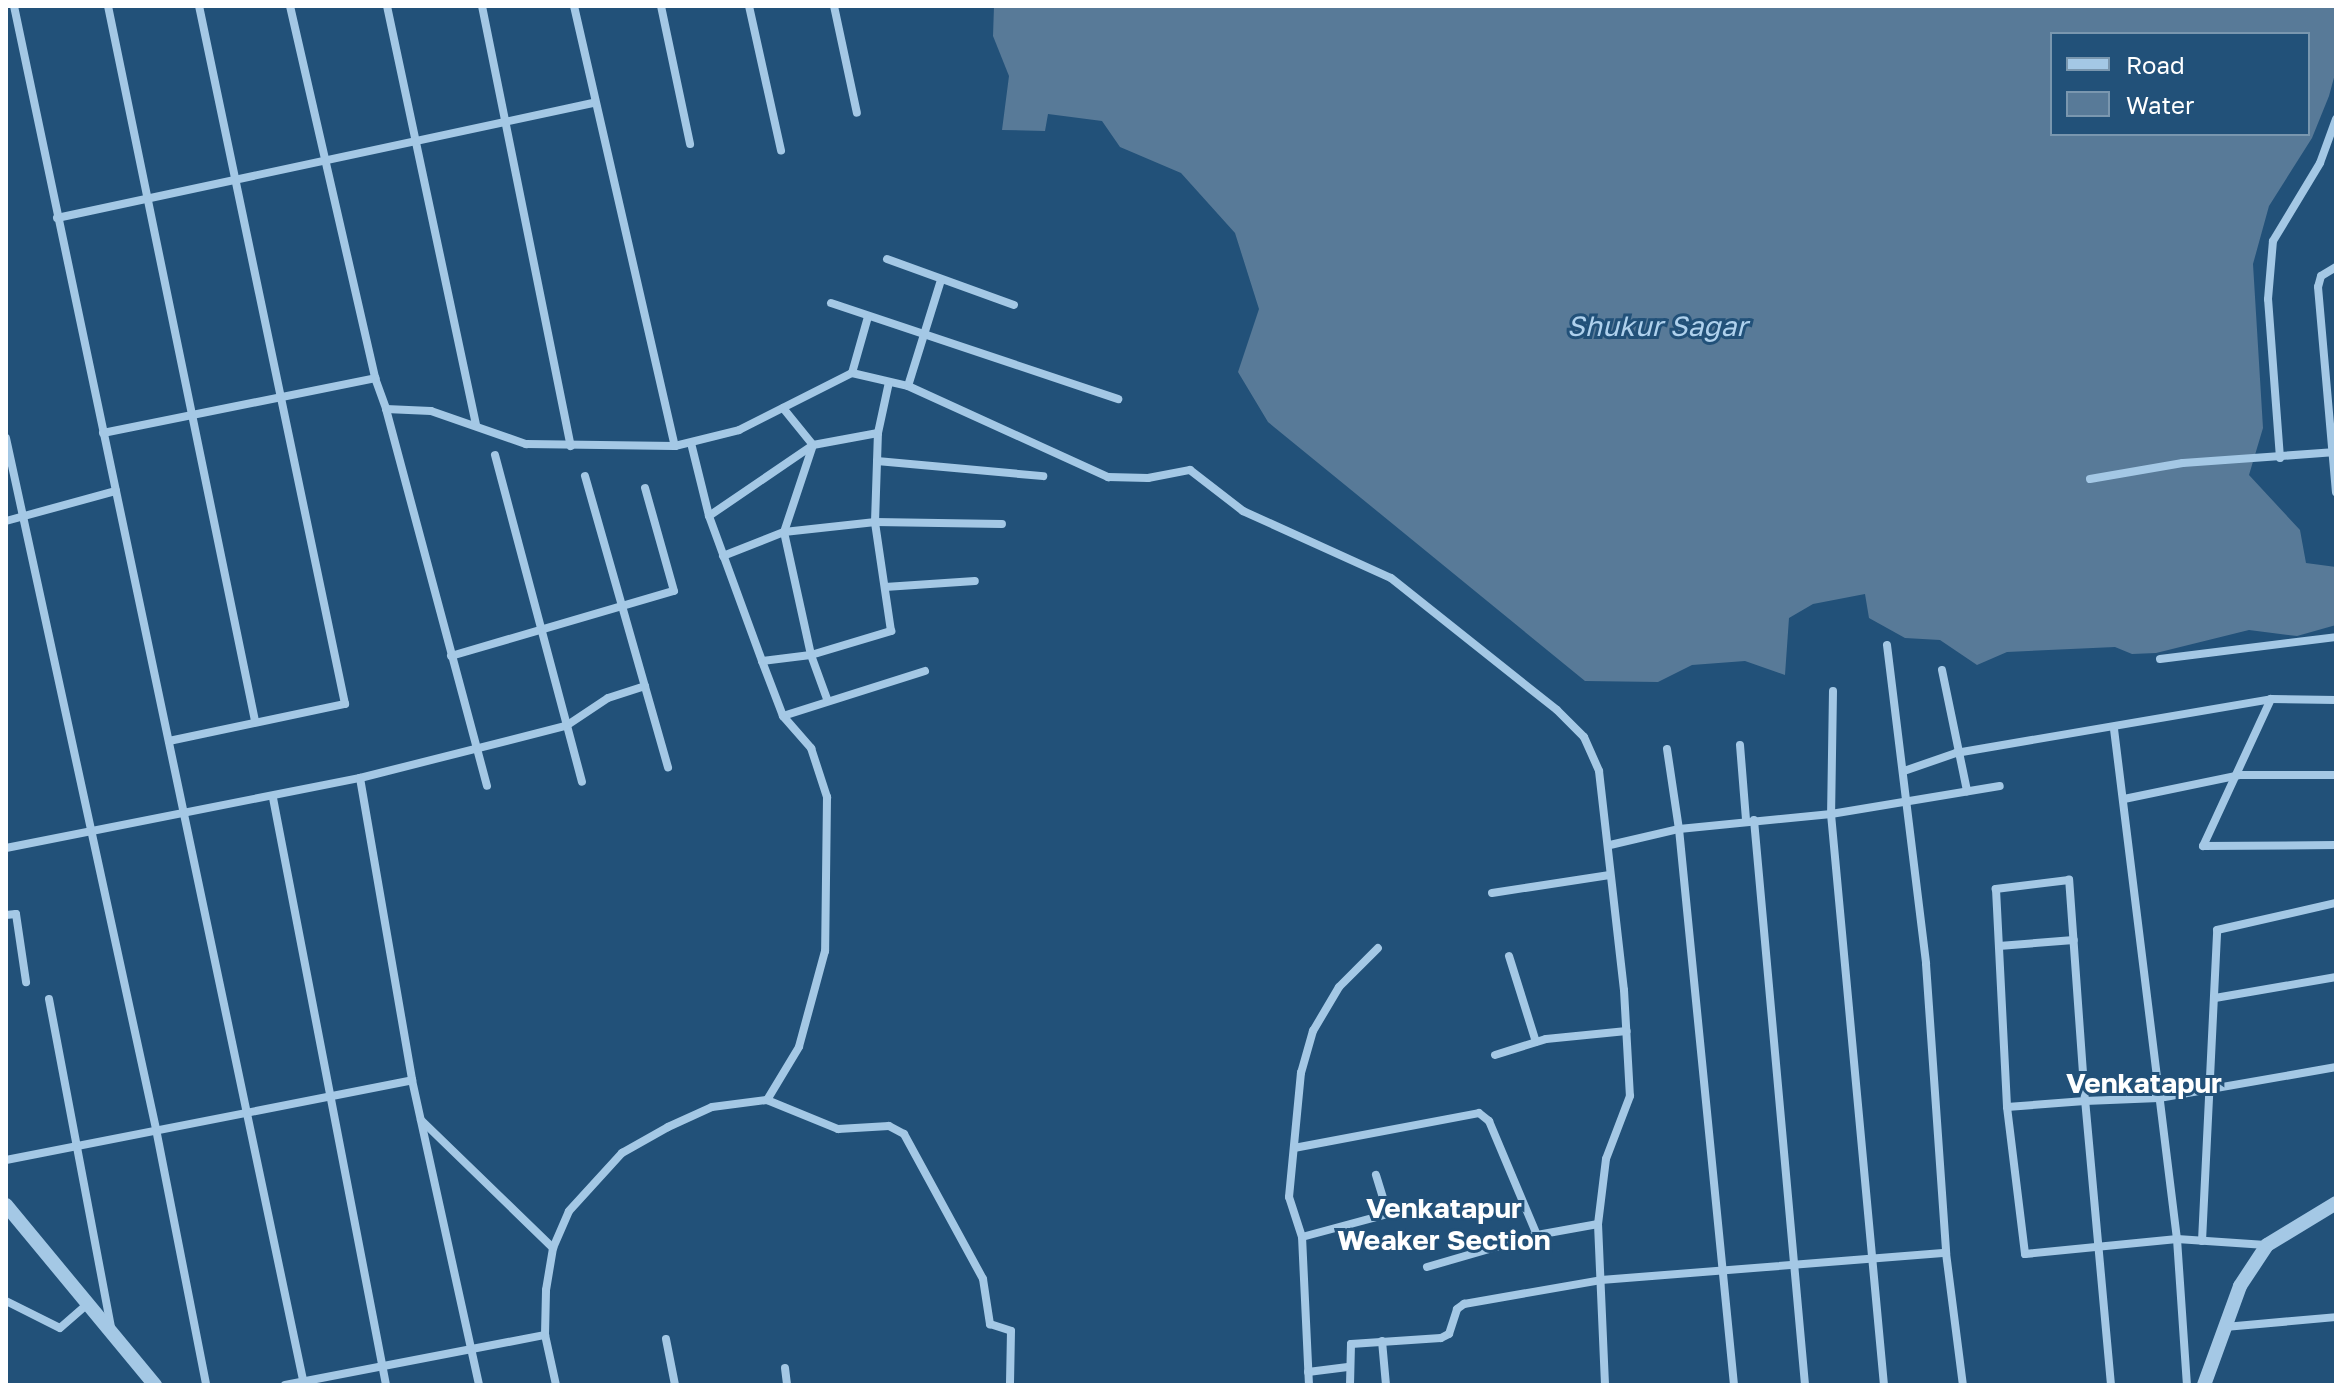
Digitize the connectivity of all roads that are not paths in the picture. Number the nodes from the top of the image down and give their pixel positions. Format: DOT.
graph roads {
  1 [pos="14,6"];
  2 [pos="108,6"];
  3 [pos="199,6"];
  4 [pos="290,6"];
  5 [pos="387,6"];
  6 [pos="482,6"];
  7 [pos="574,6"];
  8 [pos="661,6"];
  9 [pos="749,6"];
  10 [pos="834,6"];
  11 [pos="593,103"];
  12 [pos="857,113"];
  13 [pos="2336,119"];
  14 [pos="503,122"];
  15 [pos="415,142"];
  16 [pos="690,144"];
  17 [pos="781,150"];
  18 [pos="325,163"];
  19 [pos="235,181"];
  20 [pos="143,198"];
  21 [pos="57,218"];
  22 [pos="887,259"];
  23 [pos="2336,267"];
  24 [pos="941,280"];
  25 [pos="831,303"];
  26 [pos="1014,305"];
  27 [pos="868,317"];
  28 [pos="924,332"];
  29 [pos="852,373"];
  30 [pos="375,378"];
  31 [pos="889,382"];
  32 [pos="908,386"];
  33 [pos="279,399"];
  34 [pos="1118,399"];
  35 [pos="783,408"];
  36 [pos="386,409"];
  37 [pos="193,415"];
  38 [pos="476,426"];
  39 [pos="103,433"];
  40 [pos="878,433"];
  41 [pos="6,438"];
  42 [pos="691,443"];
  43 [pos="813,445"];
  44 [pos="571,446"];
  45 [pos="675,446"];
  46 [pos="2334,452"];
  47 [pos="495,455"];
  48 [pos="2280,458"];
  49 [pos="877,461"];
  50 [pos="585,476"];
  51 [pos="1043,476"];
  52 [pos="2090,479"];
  53 [pos="645,488"];
  54 [pos="116,491"];
  55 [pos="2336,492"];
  56 [pos="25,516"];
  57 [pos="709,516"];
  58 [pos="6,521"];
  59 [pos="875,522"];
  60 [pos="1002,524"];
  61 [pos="784,532"];
  62 [pos="723,556"];
  63 [pos="975,581"];
  64 [pos="885,587"];
  65 [pos="623,609"];
  66 [pos="539,632"];
  67 [pos="2336,637"];
  68 [pos="1887,645"];
  69 [pos="811,655"];
  70 [pos="451,656"];
  71 [pos="2160,659"];
  72 [pos="762,661"];
  73 [pos="1942,670"];
  74 [pos="925,671"];
  75 [pos="645,686"];
  76 [pos="1833,691"];
  77 [pos="827,699"];
  78 [pos="2271,699"];
  79 [pos="2336,700"];
  80 [pos="783,716"];
  81 [pos="255,721"];
  82 [pos="566,726"];
  83 [pos="2114,729"];
  84 [pos="169,741"];
  85 [pos="1740,745"];
  86 [pos="476,749"];
  87 [pos="1667,749"];
  88 [pos="1956,753"];
  89 [pos="668,767"];
  90 [pos="1904,771"];
  91 [pos="2240,775"];
  92 [pos="2336,775"];
  93 [pos="360,778"];
  94 [pos="582,782"];
  95 [pos="487,786"];
  96 [pos="2000,786"];
  97 [pos="1967,791"];
  98 [pos="273,798"];
  99 [pos="2124,799"];
  100 [pos="1907,802"];
  101 [pos="183,814"];
  102 [pos="1831,814"];
  103 [pos="1750,820"];
  104 [pos="1679,829"];
  105 [pos="93,833"];
  106 [pos="1610,845"];
  107 [pos="2336,845"];
  108 [pos="6,848"];
  109 [pos="1610,875"];
  110 [pos="1492,893"];
  111 [pos="2336,903"];
  112 [pos="6,915"];
  113 [pos="2074,940"];
  114 [pos="1999,946"];
  115 [pos="1378,948"];
  116 [pos="1509,956"];
  117 [pos="2336,977"];
  118 [pos="26,982"];
  119 [pos="2215,998"];
  120 [pos="49,999"];
  121 [pos="1627,1031"];
  122 [pos="1536,1042"];
  123 [pos="1495,1055"];
  124 [pos="2336,1067"];
  125 [pos="412,1080"];
  126 [pos="2211,1088"];
  127 [pos="327,1094"];
  128 [pos="2159,1098"];
  129 [pos="767,1100"];
  130 [pos="2085,1101"];
  131 [pos="2007,1107"];
  132 [pos="246,1109"];
  133 [pos="421,1120"];
  134 [pos="156,1129"];
  135 [pos="76,1145"];
  136 [pos="1294,1148"];
  137 [pos="6,1160"];
  138 [pos="1376,1175"];
  139 [pos="2336,1203"];
  140 [pos="6,1205"];
  141 [pos="1598,1224"];
  142 [pos="1537,1235"];
  143 [pos="1302,1237"];
  144 [pos="2177,1239"];
  145 [pos="2202,1241"];
  146 [pos="2099,1245"];
  147 [pos="2267,1245"];
  148 [pos="553,1248"];
  149 [pos="1946,1253"];
  150 [pos="1873,1261"];
  151 [pos="1795,1266"];
  152 [pos="1427,1267"];
  153 [pos="1724,1273"];
  154 [pos="1601,1280"];
  155 [pos="6,1301"];
  156 [pos="90,1302"];
  157 [pos="2336,1317"];
  158 [pos="111,1327"];
  159 [pos="2221,1327"];
  160 [pos="545,1335"];
  161 [pos="666,1339"];
  162 [pos="1382,1341"];
  163 [pos="471,1349"];
  164 [pos="1348,1367"];
  165 [pos="382,1368"];
  166 [pos="785,1368"];
  167 [pos="1308,1372"];
  168 [pos="304,1383"];
  169 [pos="155,1385"];
  170 [pos="206,1385"];
  171 [pos="285,1385"];
  172 [pos="386,1385"];
  173 [pos="479,1385"];
  174 [pos="556,1385"];
  175 [pos="675,1385"];
  176 [pos="787,1385"];
  177 [pos="1010,1385"];
  178 [pos="1309,1385"];
  179 [pos="1350,1385"];
  180 [pos="1386,1385"];
  181 [pos="1605,1385"];
  182 [pos="1734,1385"];
  183 [pos="1805,1385"];
  184 [pos="1884,1385"];
  185 [pos="1963,1385"];
  186 [pos="2111,1385"];
  187 [pos="2187,1385"];
  188 [pos="2204,1385"];
  1 -- 21 [label="street"];
  2 -- 20 [label="street"];
  3 -- 19 [label="street"];
  4 -- 18 [label="street"];
  5 -- 15 [label="street"];
  6 -- 14 [label="street"];
  7 -- 11 [label="street"];
  8 -- 16 [label="street"];
  9 -- 17 [label="street"];
  10 -- 12 [label="street"];
  11 -- 14 [label="street"];
  11 -- 45 [label="street"];
  13 -- 48 [label="street"];
  14 -- 15 [label="street"];
  14 -- 44 [label="street"];
  15 -- 18 [label="street"];
  15 -- 38 [label="street"];
  18 -- 19 [label="street"];
  18 -- 30 [label="street"];
  19 -- 20 [label="street"];
  19 -- 33 [label="street"];
  20 -- 21 [label="street"];
  20 -- 37 [label="street"];
  21 -- 39 [label="street"];
  22 -- 24 [label="street"];
  23 -- 46 [label="street"];
  24 -- 26 [label="street"];
  24 -- 28 [label="street"];
  25 -- 27 [label="street"];
  27 -- 28 [label="street"];
  27 -- 29 [label="street"];
  28 -- 32 [label="street"];
  28 -- 34 [label="street"];
  29 -- 31 [label="street"];
  29 -- 35 [label="street"];
  30 -- 33 [label="street"];
  30 -- 36 [label="street"];
  31 -- 32 [label="street"];
  31 -- 40 [label="street"];
  32 -- 106 [label="street"];
  33 -- 37 [label="street"];
  33 -- 81 [label="street"];
  35 -- 42 [label="street"];
  35 -- 43 [label="street"];
  36 -- 38 [label="street"];
  36 -- 70 [label="street"];
  37 -- 39 [label="street"];
  37 -- 81 [label="street"];
  38 -- 44 [label="street"];
  39 -- 54 [label="street"];
  40 -- 43 [label="street"];
  40 -- 49 [label="street"];
  41 -- 56 [label="street"];
  42 -- 45 [label="street"];
  42 -- 57 [label="street"];
  43 -- 57 [label="street"];
  43 -- 61 [label="street"];
  44 -- 45 [label="street"];
  46 -- 48 [label="street"];
  46 -- 55 [label="street"];
  47 -- 66 [label="street"];
  48 -- 52 [label="street"];
  49 -- 51 [label="street"];
  49 -- 59 [label="street"];
  50 -- 65 [label="street"];
  53 -- 65 [label="street"];
  54 -- 56 [label="street"];
  54 -- 84 [label="street"];
  56 -- 58 [label="street"];
  56 -- 105 [label="street"];
  57 -- 62 [label="street"];
  59 -- 60 [label="street"];
  59 -- 61 [label="street"];
  59 -- 64 [label="street"];
  61 -- 62 [label="street"];
  61 -- 69 [label="street"];
  62 -- 72 [label="street"];
  63 -- 64 [label="street"];
  64 -- 69 [label="street"];
  65 -- 66 [label="street"];
  65 -- 75 [label="street"];
  66 -- 70 [label="street"];
  66 -- 82 [label="street"];
  67 -- 71 [label="street"];
  68 -- 90 [label="street"];
  69 -- 72 [label="street"];
  69 -- 77 [label="street"];
  70 -- 86 [label="street"];
  72 -- 80 [label="street"];
  73 -- 88 [label="street"];
  74 -- 77 [label="street"];
  75 -- 82 [label="street"];
  75 -- 89 [label="street"];
  76 -- 102 [label="street"];
  77 -- 80 [label="street"];
  78 -- 79 [label="street"];
  78 -- 83 [label="street"];
  78 -- 91 [label="street"];
  80 -- 129 [label="street"];
  81 -- 84 [label="street"];
  82 -- 86 [label="street"];
  82 -- 94 [label="street"];
  83 -- 88 [label="street"];
  83 -- 99 [label="street"];
  84 -- 101 [label="street"];
  85 -- 103 [label="street"];
  86 -- 93 [label="street"];
  86 -- 95 [label="street"];
  87 -- 104 [label="street"];
  88 -- 90 [label="street"];
  88 -- 97 [label="street"];
  90 -- 100 [label="street"];
  91 -- 92 [label="street"];
  91 -- 99 [label="street"];
  91 -- 107 [label="street"];
  93 -- 98 [label="street"];
  93 -- 125 [label="street"];
  96 -- 97 [label="street"];
  97 -- 100 [label="street"];
  98 -- 101 [label="street"];
  98 -- 127 [label="street"];
  99 -- 128 [label="street"];
  100 -- 102 [label="street"];
  100 -- 149 [label="street"];
  101 -- 105 [label="street"];
  101 -- 132 [label="street"];
  102 -- 103 [label="street"];
  102 -- 150 [label="street"];
  103 -- 104 [label="street"];
  103 -- 151 [label="street"];
  104 -- 106 [label="street"];
  104 -- 153 [label="street"];
  105 -- 108 [label="street"];
  105 -- 134 [label="street"];
  106 -- 109 [label="street"];
  109 -- 110 [label="street"];
  109 -- 121 [label="street"];
  111 -- 119 [label="street"];
  112 -- 118 [label="street"];
  113 -- 114 [label="street"];
  113 -- 114 [label="street"];
  113 -- 130 [label="street"];
  114 -- 131 [label="street"];
  115 -- 136 [label="street"];
  116 -- 122 [label="street"];
  117 -- 119 [label="street"];
  119 -- 126 [label="street"];
  120 -- 135 [label="street"];
  121 -- 122 [label="street"];
  121 -- 141 [label="street"];
  122 -- 123 [label="street"];
  124 -- 126 [label="street"];
  125 -- 127 [label="street"];
  125 -- 133 [label="street"];
  126 -- 128 [label="street"];
  126 -- 145 [label="street"];
  127 -- 132 [label="street"];
  127 -- 165 [label="street"];
  128 -- 130 [label="street"];
  128 -- 144 [label="street"];
  129 -- 148 [label="street"];
  129 -- 177 [label="street"];
  130 -- 131 [label="street"];
  130 -- 146 [label="street"];
  131 -- 146 [label="street"];
  132 -- 134 [label="street"];
  132 -- 168 [label="street"];
  133 -- 148 [label="street"];
  133 -- 163 [label="street"];
  134 -- 135 [label="street"];
  134 -- 170 [label="street"];
  135 -- 137 [label="street"];
  135 -- 158 [label="street"];
  136 -- 142 [label="street"];
  136 -- 143 [label="street"];
  138 -- 143 [label="street"];
  139 -- 147 [label="street"];
  140 -- 156 [label="street"];
  141 -- 142 [label="street"];
  141 -- 154 [label="street"];
  142 -- 152 [label="street"];
  143 -- 167 [label="street"];
  144 -- 145 [label="street"];
  144 -- 146 [label="street"];
  144 -- 187 [label="street"];
  145 -- 147 [label="street"];
  146 -- 186 [label="street"];
  147 -- 159 [label="street"];
  148 -- 160 [label="street"];
  149 -- 150 [label="street"];
  149 -- 185 [label="street"];
  150 -- 151 [label="street"];
  150 -- 184 [label="street"];
  151 -- 153 [label="street"];
  151 -- 183 [label="street"];
  153 -- 154 [label="street"];
  153 -- 182 [label="street"];
  154 -- 162 [label="street"];
  154 -- 181 [label="street"];
  155 -- 156 [label="street"];
  156 -- 158 [label="street"];
  157 -- 159 [label="street"];
  158 -- 169 [label="street"];
  159 -- 188 [label="street"];
  160 -- 163 [label="street"];
  160 -- 174 [label="street"];
  161 -- 175 [label="street"];
  162 -- 164 [label="street"];
  162 -- 180 [label="street"];
  163 -- 165 [label="street"];
  163 -- 173 [label="street"];
  164 -- 167 [label="street"];
  164 -- 179 [label="street"];
  165 -- 168 [label="street"];
  165 -- 172 [label="street"];
  166 -- 176 [label="street"];
  167 -- 178 [label="street"];
  168 -- 171 [label="street"];
}
